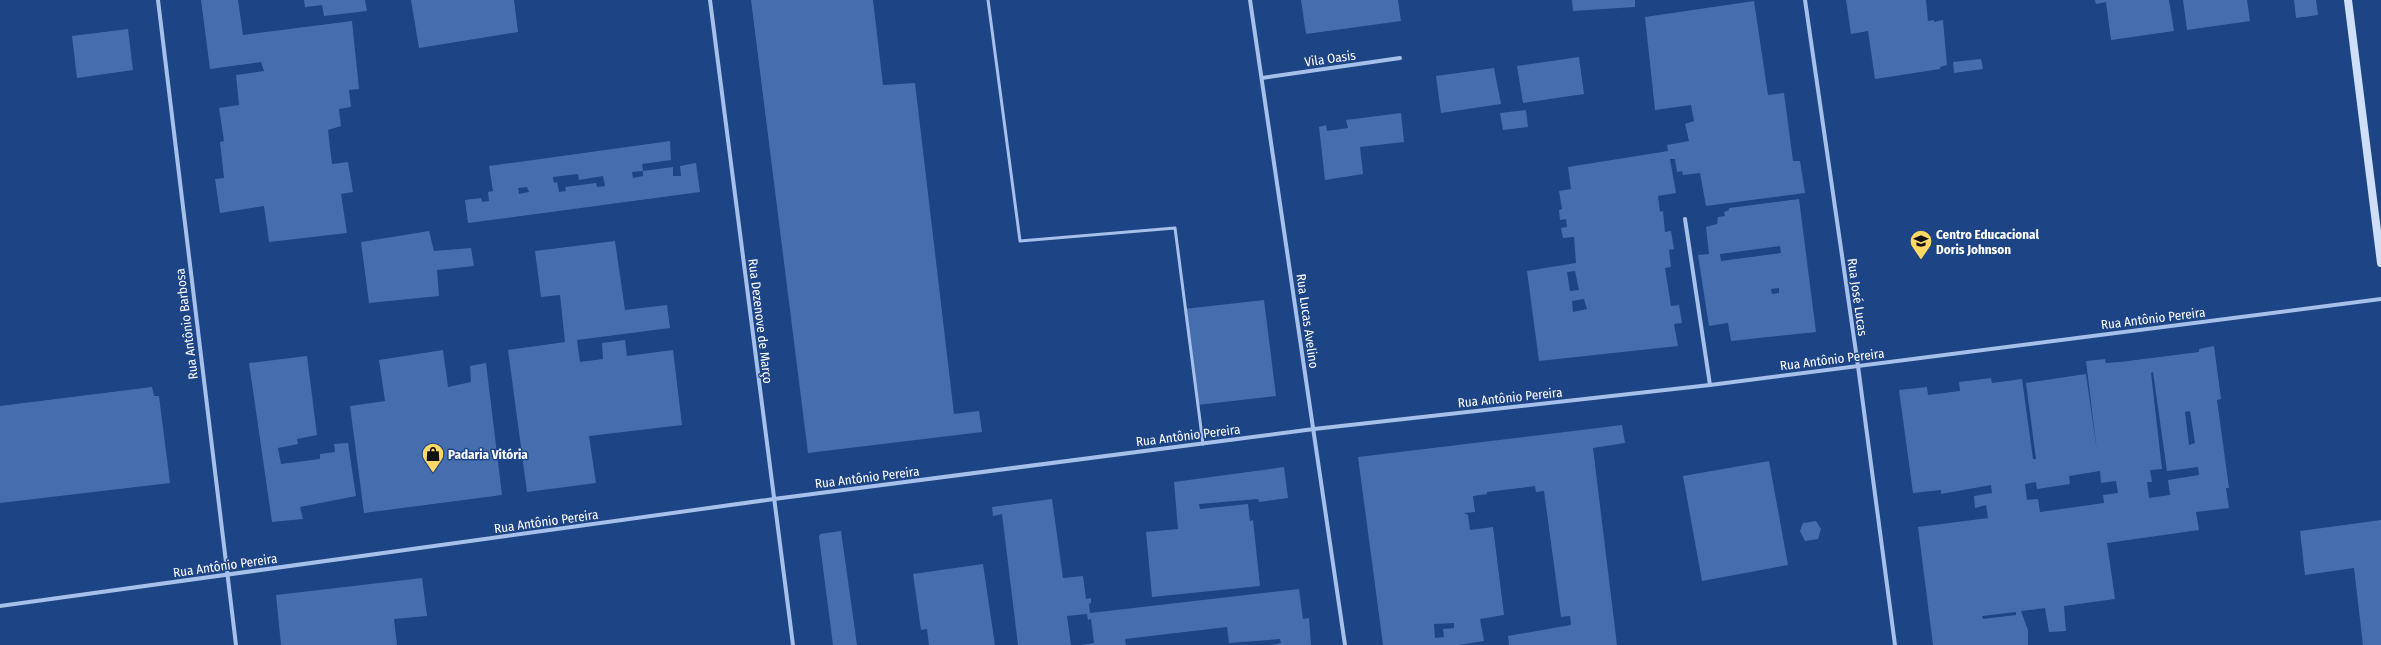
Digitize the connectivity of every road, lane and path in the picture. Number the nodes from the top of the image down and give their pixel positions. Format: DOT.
graph roads {
  1 [pos="158,0"];
  2 [pos="710,0"];
  3 [pos="988,0"];
  4 [pos="1250,0"];
  5 [pos="1805,0"];
  6 [pos="2348,0"];
  7 [pos="1400,58"];
  8 [pos="1262,78"];
  9 [pos="1685,219"];
  10 [pos="2381,263"];
  11 [pos="2381,299"];
  12 [pos="1858,366"];
  13 [pos="1710,384"];
  14 [pos="1314,429"];
  15 [pos="1203,444"];
  16 [pos="774,499"];
  17 [pos="226,575"];
  18 [pos="0,606"];
  19 [pos="236,645"];
  20 [pos="793,645"];
  21 [pos="1345,645"];
  22 [pos="1895,645"];
  1 -- 17 [label="street, Rua Antônio Barbosa"];
  2 -- 16 [label="street, Rua Dezenove de Março"];
  3 -- 15 [label="lane"];
  4 -- 8 [label="street, Rua Lucas Avelino"];
  5 -- 12 [label="street, Rua José Lucas"];
  6 -- 10 [label="street"];
  7 -- 8 [label="street, Vila Oasis"];
  8 -- 14 [label="street, Rua Lucas Avelino"];
  9 -- 13 [label="street"];
  11 -- 12 [label="street, Rua Antônio Pereira"];
  12 -- 13 [label="street, Rua Antônio Pereira"];
  12 -- 22 [label="street, Rua José Lucas"];
  13 -- 14 [label="street, Rua Antônio Pereira"];
  14 -- 15 [label="street, Rua Antônio Pereira"];
  14 -- 21 [label="street, Rua Lucas Avelino"];
  15 -- 16 [label="street, Rua Antônio Pereira"];
  16 -- 17 [label="street, Rua Antônio Pereira"];
  16 -- 20 [label="street, Rua Dezenove de Março"];
  17 -- 18 [label="street, Rua Antônio Pereira"];
  17 -- 19 [label="street, Rua Antônio Barbosa"];
}
